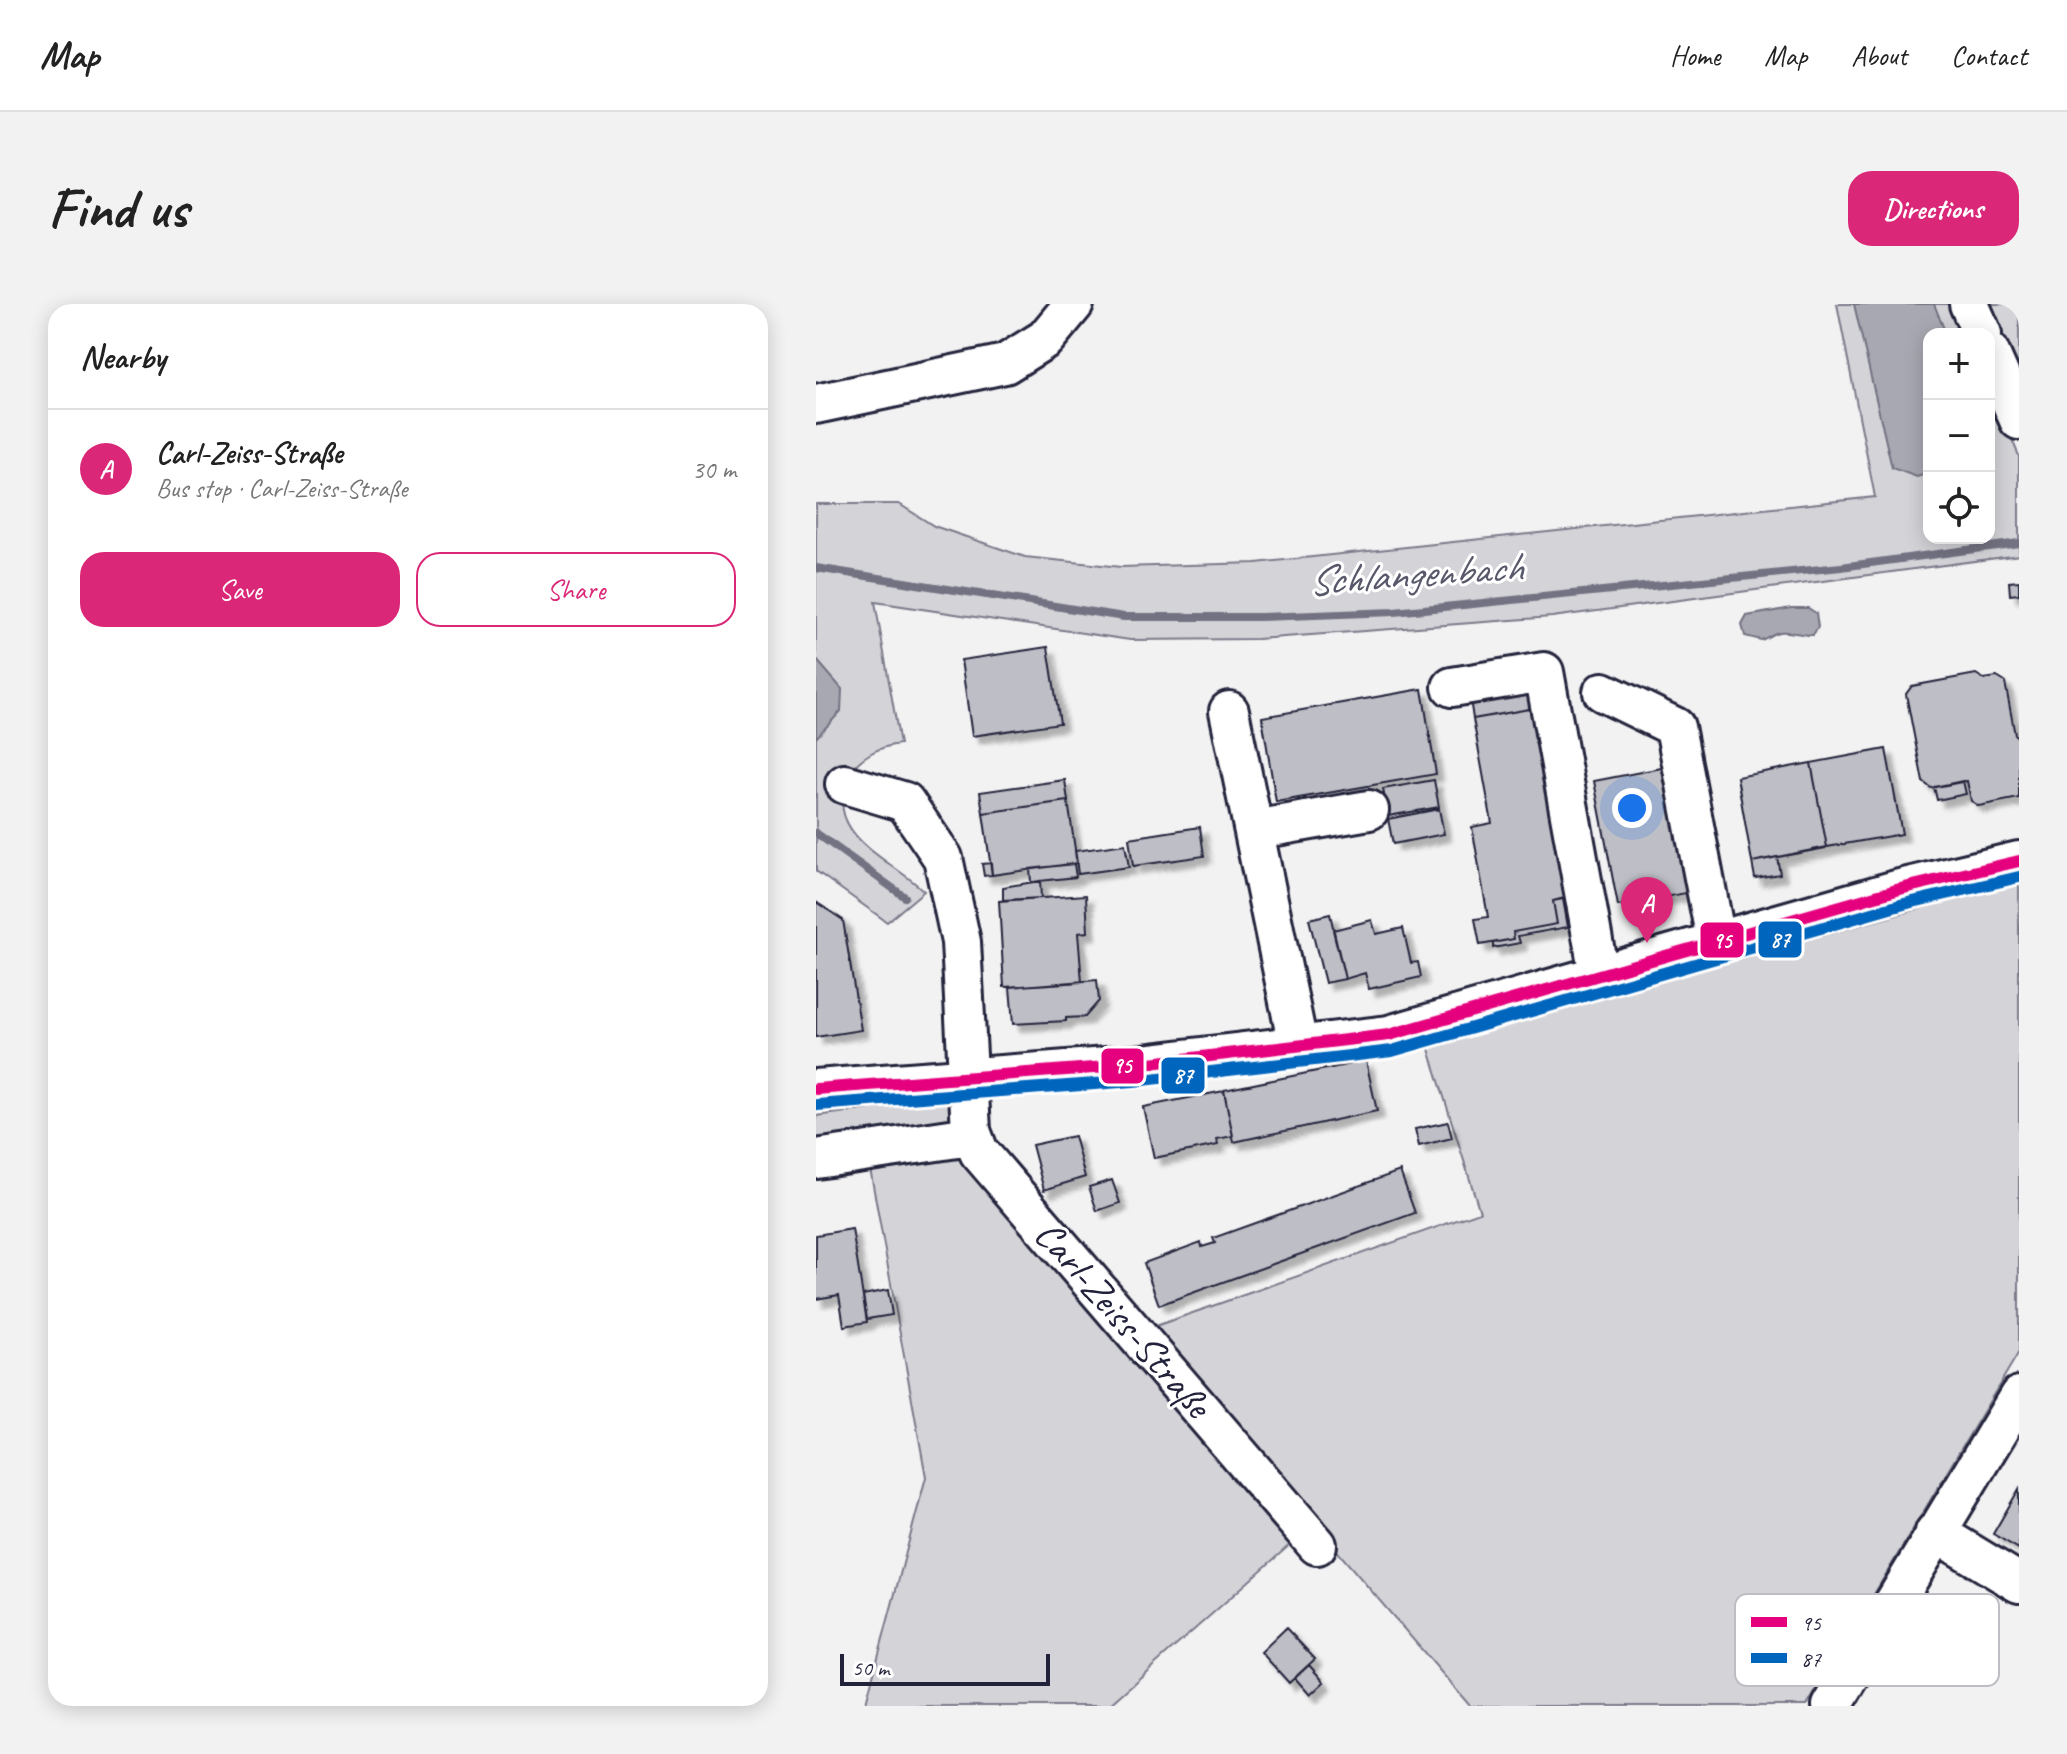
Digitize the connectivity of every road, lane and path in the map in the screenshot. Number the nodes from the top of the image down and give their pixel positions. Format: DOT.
graph roads {
  1 [pos="1074,304"];
  2 [pos="1969,304"];
  3 [pos="1979,328"];
  4 [pos="1995,365"];
  5 [pos="816,404"];
  6 [pos="2019,420"];
  7 [pos="1452,687"];
  8 [pos="1603,692"];
  9 [pos="1229,711"];
  10 [pos="845,784"];
  11 [pos="1369,810"];
  12 [pos="1254,830"];
  13 [pos="2019,861"];
  14 [pos="1716,940"];
  15 [pos="1599,974"];
  16 [pos="1298,1045"];
  17 [pos="969,1075"];
  18 [pos="816,1089"];
  19 [pos="971,1131"];
  20 [pos="816,1159"];
  21 [pos="2019,1396"];
  22 [pos="1935,1532"];
  23 [pos="1317,1545"];
  24 [pos="2019,1583"];
  25 [pos="1898,1594"];
  26 [pos="1844,1686"];
  27 [pos="1862,1686"];
  28 [pos="1832,1706"];
  29 [pos="1867,1706"];
  1 -- 5 [label="street"];
  2 -- 3 [label="street"];
  4 -- 6 [label="street"];
  7 -- 15 [label="street"];
  8 -- 14 [label="street"];
  9 -- 12 [label="street"];
  10 -- 17 [label="street, Carl-Zeiss-Straße"];
  11 -- 12 [label="street"];
  12 -- 16 [label="street"];
  13 -- 14 [label="street"];
  14 -- 15 [label="street"];
  15 -- 16 [label="street"];
  16 -- 17 [label="street"];
  17 -- 18 [label="street"];
  17 -- 19 [label="street, Carl-Zeiss-Straße"];
  19 -- 20 [label="street"];
  19 -- 23 [label="street, Carl-Zeiss-Straße"];
  21 -- 22 [label="street"];
  22 -- 24 [label="street"];
  22 -- 25 [label="street"];
  26 -- 28 [label="street"];
  27 -- 29 [label="street"];
}
